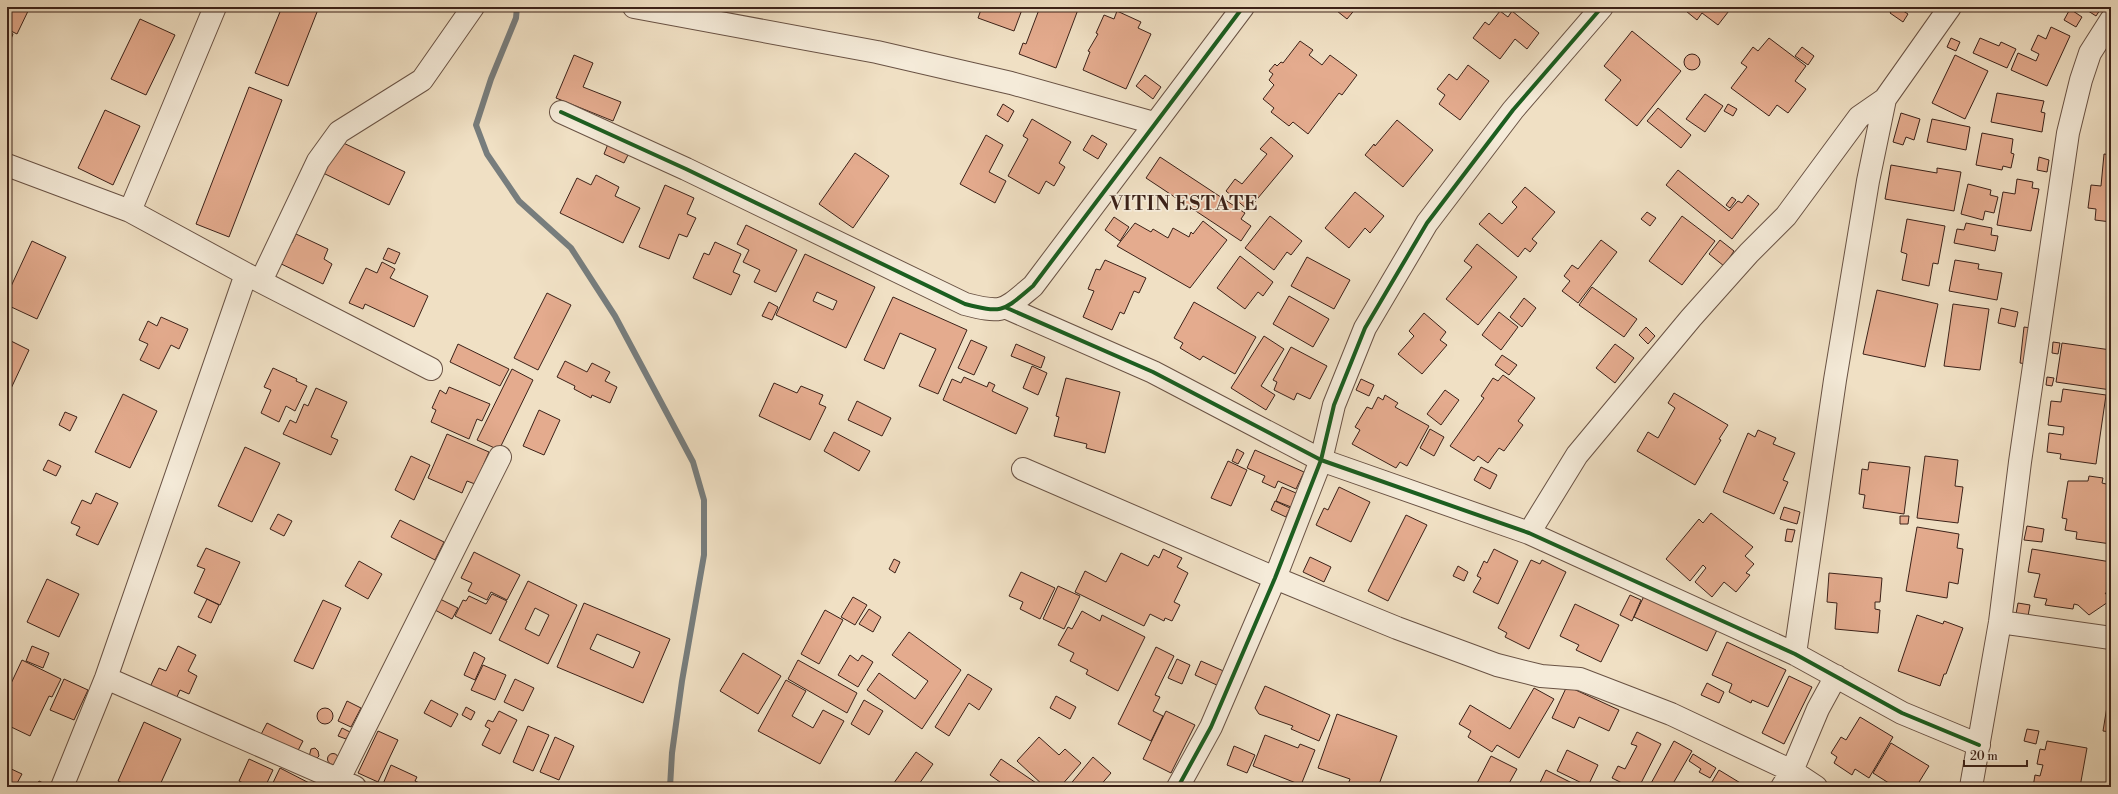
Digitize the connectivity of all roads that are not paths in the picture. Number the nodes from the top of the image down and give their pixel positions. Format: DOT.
graph roads {
  1 [pos="215,7"];
  2 [pos="473,7"];
  3 [pos="634,7"];
  4 [pos="1243,7"];
  5 [pos="1602,7"];
  6 [pos="1950,7"];
  7 [pos="2111,20"];
  8 [pos="1885,99"];
  9 [pos="560,112"];
  10 [pos="1154,123"];
  11 [pos="7,165"];
  12 [pos="130,211"];
  13 [pos="253,278"];
  14 [pos="1007,308"];
  15 [pos="431,369"];
  16 [pos="500,457"];
  17 [pos="1321,460"];
  18 [pos="1023,469"];
  19 [pos="1529,533"];
  20 [pos="1275,578"];
  21 [pos="2000,622"];
  22 [pos="2111,638"];
  23 [pos="1795,654"];
  24 [pos="1836,676"];
  25 [pos="106,678"];
  26 [pos="1979,745"];
  27 [pos="1787,779"];
  28 [pos="342,785"];
  29 [pos="62,787"];
  30 [pos="1178,787"];
  31 [pos="1816,787"];
  32 [pos="1971,787"];
  1 -- 12 [label="street"];
  2 -- 13 [label="street"];
  3 -- 10 [label="street"];
  4 -- 10 [label="street"];
  5 -- 17 [label="street"];
  6 -- 8 [label="street"];
  7 -- 21 [label="street"];
  8 -- 19 [label="street"];
  8 -- 23 [label="street"];
  9 -- 14 [label="street"];
  10 -- 14 [label="street"];
  11 -- 12 [label="street"];
  12 -- 13 [label="street"];
  13 -- 15 [label="street"];
  13 -- 25 [label="street"];
  14 -- 17 [label="street"];
  16 -- 28 [label="street"];
  17 -- 19 [label="street"];
  17 -- 20 [label="street"];
  18 -- 20 [label="street"];
  19 -- 23 [label="street"];
  20 -- 27 [label="street"];
  20 -- 30 [label="street"];
  21 -- 22 [label="street"];
  21 -- 26 [label="street"];
  23 -- 24 [label="street"];
  24 -- 26 [label="street"];
  24 -- 27 [label="street"];
  25 -- 28 [label="street"];
  25 -- 29 [label="street"];
  26 -- 32 [label="street"];
  27 -- 31 [label="street"];
}
